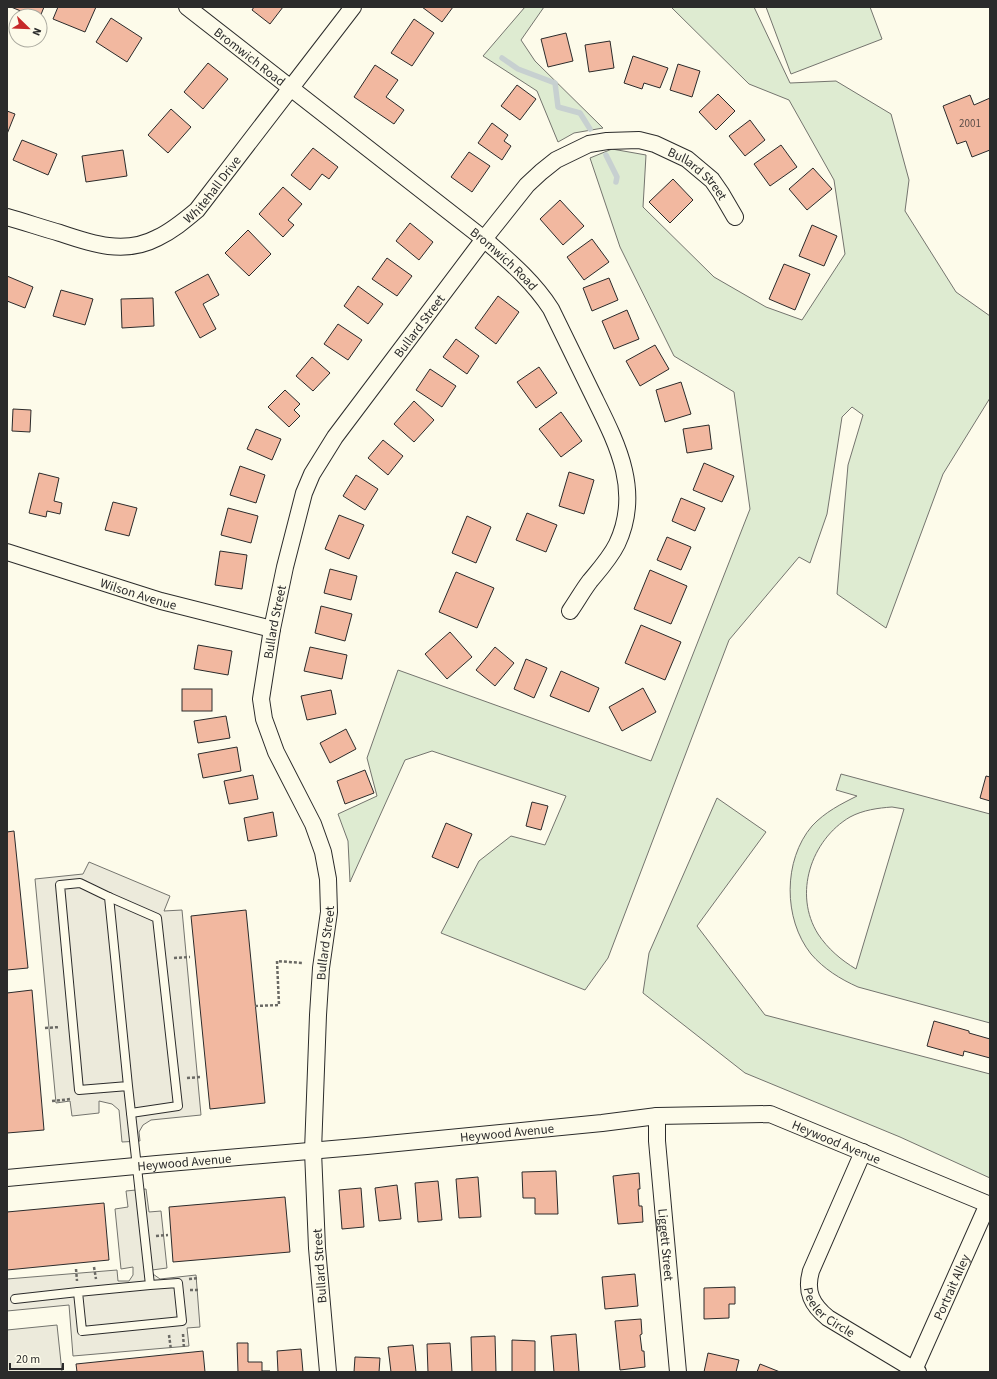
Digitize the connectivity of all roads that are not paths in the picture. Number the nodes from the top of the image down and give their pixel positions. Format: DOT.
graph roads {
  1 [pos="186,7"];
  2 [pos="353,7"];
  3 [pos="290,88"];
  4 [pos="7,217"];
  5 [pos="735,217"];
  6 [pos="484,239"];
  7 [pos="7,552"];
  8 [pos="570,611"];
  9 [pos="272,629"];
  10 [pos="109,897"];
  11 [pos="128,1086"];
  12 [pos="131,1113"];
  13 [pos="657,1116"];
  14 [pos="313,1151"];
  15 [pos="863,1152"];
  16 [pos="137,1165"];
  17 [pos="7,1178"];
  18 [pos="989,1205"];
  19 [pos="150,1285"];
  20 [pos="78,1292"];
  21 [pos="15,1299"];
  22 [pos="916,1371"];
  23 [pos="328,1372"];
  24 [pos="678,1372"];
  1 -- 3 [label="street, Bromwich Road"];
  2 -- 3 [label="street, Whitehall Drive"];
  3 -- 4 [label="street, Whitehall Drive"];
  3 -- 6 [label="street, Bromwich Road"];
  5 -- 6 [label="street, Bullard Street"];
  6 -- 8 [label="street, Bromwich Road"];
  6 -- 9 [label="street, Bullard Street"];
  7 -- 9 [label="street, Wilson Avenue"];
  9 -- 14 [label="street, Bullard Street"];
  10 -- 11 [label="lane"];
  10 -- 11 [label="lane"];
  10 -- 12 [label="lane"];
  11 -- 12 [label="lane"];
  12 -- 16 [label="lane"];
  13 -- 14 [label="street, Heywood Avenue"];
  13 -- 15 [label="street, Heywood Avenue"];
  13 -- 24 [label="street, Liggett Street"];
  14 -- 16 [label="street, Heywood Avenue"];
  14 -- 23 [label="street, Bullard Street"];
  15 -- 18 [label="street, Heywood Avenue"];
  15 -- 22 [label="street, Peeler Circle"];
  16 -- 17 [label="street, Heywood Avenue"];
  16 -- 19 [label="lane"];
  18 -- 22 [label="street, Portrait Alley"];
  19 -- 20 [label="lane"];
  19 -- 20 [label="lane"];
  20 -- 21 [label="lane"];
}
